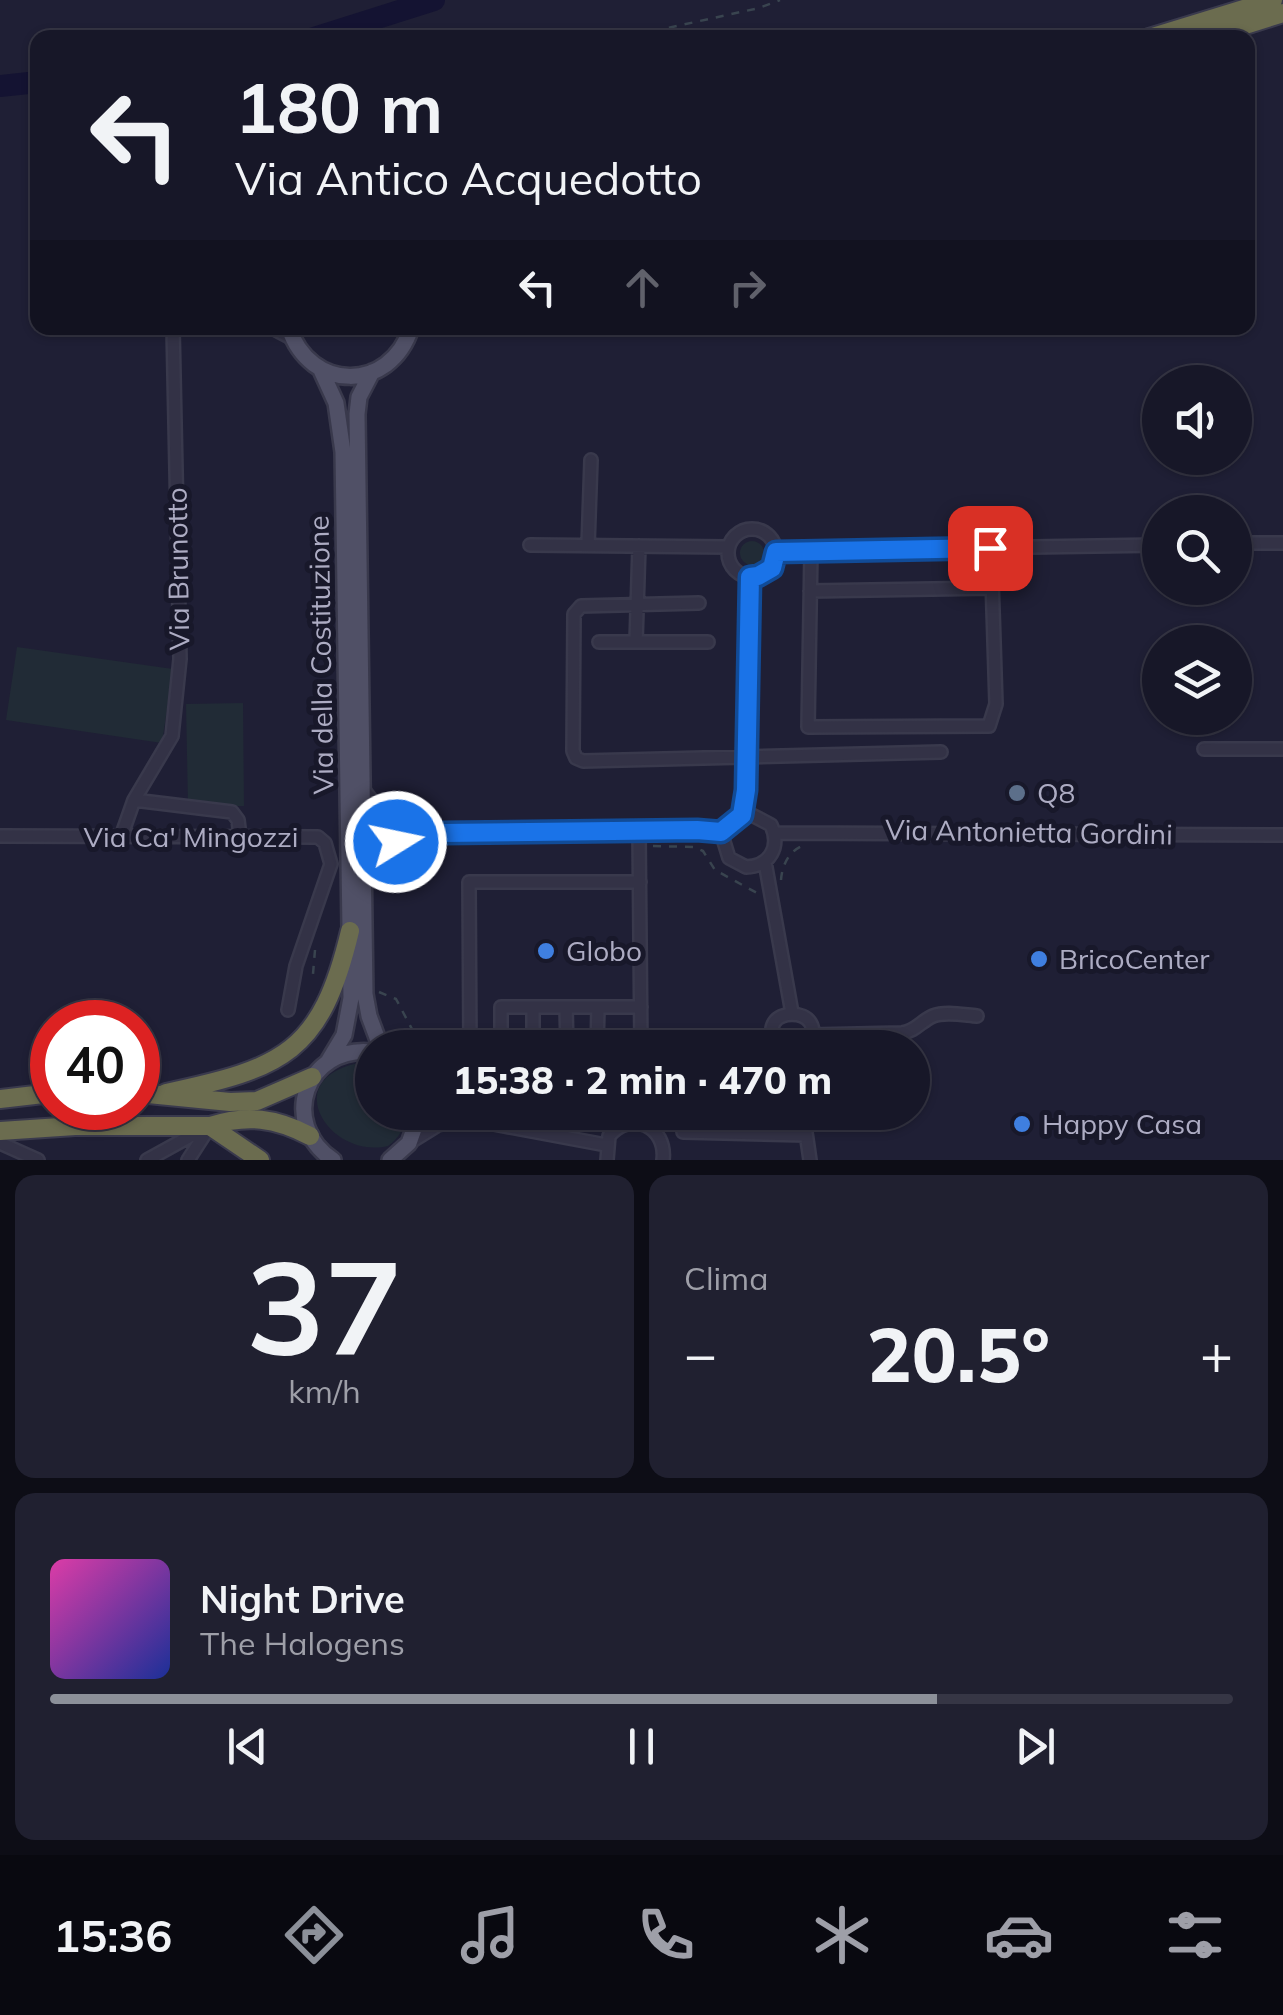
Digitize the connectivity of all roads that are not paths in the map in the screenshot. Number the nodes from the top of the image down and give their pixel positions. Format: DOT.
graph roads {
  1 [pos="1273,0"];
  2 [pos="1283,13"];
  3 [pos="1175,30"];
  4 [pos="1229,30"];
  5 [pos="173,335"];
  6 [pos="292,335"];
  7 [pos="407,335"];
  8 [pos="320,368"];
  9 [pos="372,372"];
  10 [pos="590,460"];
  11 [pos="1283,542"];
  12 [pos="1252,543"];
  13 [pos="530,545"];
  14 [pos="1142,545"];
  15 [pos="588,546"];
  16 [pos="639,546"];
  17 [pos="728,548"];
  18 [pos="990,548"];
  19 [pos="811,551"];
  20 [pos="776,552"];
  21 [pos="750,577"];
  22 [pos="993,588"];
  23 [pos="810,592"];
  24 [pos="699,604"];
  25 [pos="637,605"];
  26 [pos="600,642"];
  27 [pos="636,642"];
  28 [pos="708,642"];
  29 [pos="1204,749"];
  30 [pos="1283,750"];
  31 [pos="941,752"];
  32 [pos="746,755"];
  33 [pos="364,790"];
  34 [pos="134,800"];
  35 [pos="742,815"];
  36 [pos="721,832"];
  37 [pos="442,833"];
  38 [pos="774,833"];
  39 [pos="1283,835"];
  40 [pos="0,836"];
  41 [pos="122,836"];
  42 [pos="240,836"];
  43 [pos="640,839"];
  44 [pos="765,862"];
  45 [pos="364,873"];
  46 [pos="640,882"];
  47 [pos="350,931"];
  48 [pos="533,1007"];
  49 [pos="566,1007"];
  50 [pos="598,1007"];
  51 [pos="641,1007"];
  52 [pos="288,1010"];
  53 [pos="792,1012"];
  54 [pos="977,1016"];
  55 [pos="375,1030"];
  56 [pos="470,1030"];
  57 [pos="501,1030"];
  58 [pos="533,1030"];
  59 [pos="567,1030"];
  60 [pos="598,1030"];
  61 [pos="641,1030"];
  62 [pos="773,1030"];
  63 [pos="811,1030"];
  64 [pos="914,1030"];
  65 [pos="355,1050"];
  66 [pos="328,1060"];
  67 [pos="312,1077"];
  68 [pos="160,1093"];
  69 [pos="166,1093"];
  70 [pos="30,1095"];
  71 [pos="0,1099"];
  72 [pos="210,1126"];
  73 [pos="414,1130"];
  74 [pos="430,1130"];
  75 [pos="526,1130"];
  76 [pos="614,1130"];
  77 [pos="654,1130"];
  78 [pos="769,1130"];
  79 [pos="805,1130"];
  80 [pos="0,1131"];
  81 [pos="683,1132"];
  82 [pos="770,1134"];
  83 [pos="806,1135"];
  84 [pos="310,1136"];
  85 [pos="0,1143"];
  86 [pos="409,1143"];
  87 [pos="606,1145"];
  88 [pos="38,1160"];
  89 [pos="147,1160"];
  90 [pos="188,1160"];
  91 [pos="260,1160"];
  92 [pos="331,1160"];
  93 [pos="390,1160"];
  94 [pos="606,1160"];
  95 [pos="664,1160"];
  96 [pos="810,1160"];
  1 -- 3 [label="highway"];
  2 -- 4 [label="highway"];
  5 -- 34 [label="street, Via Brunotto"];
  6 -- 8 [label="main road"];
  7 -- 9 [label="main road"];
  8 -- 9 [label="main road"];
  8 -- 47 [label="main road, Via della Costituzione"];
  9 -- 33 [label="main road, Via della Costituzione"];
  10 -- 15 [label="street"];
  11 -- 12 [label="street"];
  13 -- 15 [label="street"];
  14 -- 18 [label="street"];
  15 -- 16 [label="street"];
  16 -- 17 [label="street"];
  16 -- 25 [label="street"];
  17 -- 20 [label="street"];
  17 -- 21 [label="street"];
  18 -- 19 [label="street"];
  18 -- 22 [label="street"];
  19 -- 20 [label="street"];
  19 -- 23 [label="street"];
  20 -- 21 [label="street"];
  21 -- 32 [label="street"];
  22 -- 23 [label="street"];
  22 -- 23 [label="street"];
  24 -- 25 [label="street"];
  25 -- 27 [label="street"];
  25 -- 32 [label="street"];
  26 -- 27 [label="street"];
  27 -- 28 [label="street"];
  29 -- 30 [label="street"];
  31 -- 32 [label="street"];
  32 -- 35 [label="street"];
  33 -- 37 [label="street"];
  33 -- 45 [label="main road, Via della Costituzione"];
  34 -- 41 [label="street, Via Brunotto"];
  34 -- 42 [label="street"];
  35 -- 36 [label="street"];
  35 -- 38 [label="street"];
  36 -- 43 [label="street"];
  36 -- 44 [label="street"];
  37 -- 43 [label="street"];
  37 -- 45 [label="street"];
  38 -- 39 [label="street, Via Antonietta Gordini"];
  38 -- 44 [label="street"];
  40 -- 41 [label="street, Via Ca' Mingozzi"];
  41 -- 42 [label="street, Via Ca' Mingozzi"];
  42 -- 52 [label="street, Via Ca' Mingozzi"];
  43 -- 46 [label="street"];
  44 -- 53 [label="street"];
  45 -- 55 [label="main road, Via della Costituzione"];
  46 -- 51 [label="street"];
  46 -- 56 [label="street"];
  47 -- 66 [label="main road, Via della Costituzione"];
  47 -- 69 [label="highway"];
  48 -- 49 [label="street"];
  48 -- 57 [label="street"];
  48 -- 58 [label="street"];
  49 -- 50 [label="street"];
  49 -- 59 [label="street"];
  50 -- 51 [label="street"];
  50 -- 60 [label="street"];
  51 -- 61 [label="street"];
  53 -- 62 [label="street"];
  53 -- 63 [label="street"];
  54 -- 64 [label="street"];
  65 -- 66 [label="main road"];
  66 -- 67 [label="main road, Via della Costituzione"];
  67 -- 69 [label="highway"];
  67 -- 84 [label="main road"];
  68 -- 69 [label="highway"];
  70 -- 71 [label="highway"];
  72 -- 80 [label="highway"];
  72 -- 84 [label="highway"];
  72 -- 89 [label="street"];
  72 -- 90 [label="street"];
  72 -- 91 [label="highway"];
  73 -- 86 [label="main road"];
  74 -- 86 [label="street"];
  75 -- 87 [label="street"];
  76 -- 87 [label="street"];
  77 -- 95 [label="street"];
  78 -- 82 [label="street"];
  79 -- 83 [label="street"];
  81 -- 82 [label="street"];
  82 -- 83 [label="street"];
  83 -- 96 [label="street"];
  84 -- 92 [label="main road"];
  85 -- 88 [label="street"];
  86 -- 93 [label="main road"];
  87 -- 94 [label="street"];
}
